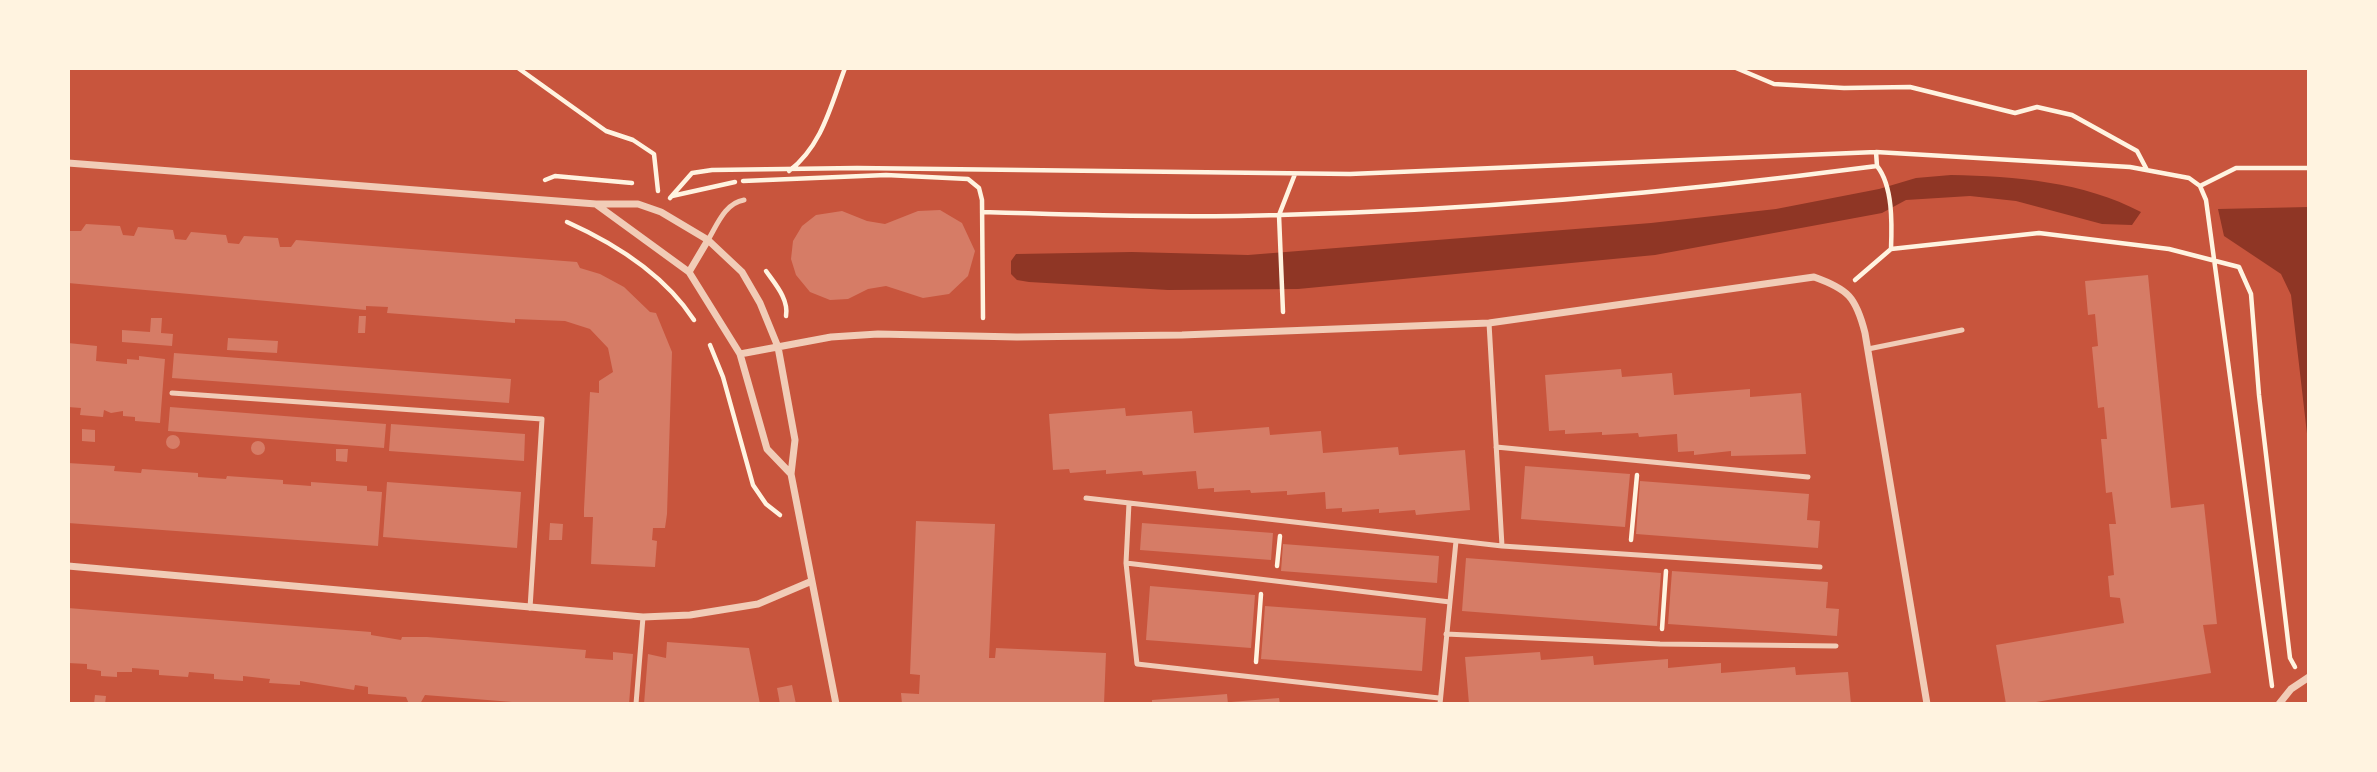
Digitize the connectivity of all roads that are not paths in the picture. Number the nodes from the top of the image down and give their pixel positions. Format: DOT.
graph roads {
  1 [pos="68,163"];
  2 [pos="744,200"];
  3 [pos="596,204"];
  4 [pos="708,240"];
  5 [pos="689,272"];
  6 [pos="1489,323"];
  7 [pos="1962,330"];
  8 [pos="778,347"];
  9 [pos="1868,349"];
  10 [pos="740,354"];
  11 [pos="172,393"];
  12 [pos="1496,447"];
  13 [pos="791,474"];
  14 [pos="1808,477"];
  15 [pos="1086,498"];
  16 [pos="1129,503"];
  17 [pos="1456,541"];
  18 [pos="1502,545"];
  19 [pos="1126,564"];
  20 [pos="68,566"];
  21 [pos="1820,567"];
  22 [pos="812,581"];
  23 [pos="1450,602"];
  24 [pos="530,608"];
  25 [pos="643,617"];
  26 [pos="1446,634"];
  27 [pos="1836,646"];
  28 [pos="2306,678"];
  29 [pos="1440,701"];
  30 [pos="636,704"];
  31 [pos="836,704"];
  32 [pos="1927,704"];
  33 [pos="2279,704"];
  1 -- 3 [label="street"];
  2 -- 4 [label="lane"];
  3 -- 4 [label="street"];
  3 -- 5 [label="street"];
  4 -- 5 [label="street"];
  4 -- 8 [label="street"];
  5 -- 10 [label="street"];
  6 -- 8 [label="street"];
  6 -- 9 [label="street"];
  6 -- 12 [label="lane"];
  7 -- 9 [label="lane"];
  8 -- 10 [label="street"];
  8 -- 13 [label="street"];
  9 -- 32 [label="street"];
  10 -- 13 [label="street"];
  11 -- 24 [label="lane"];
  12 -- 14 [label="lane"];
  12 -- 18 [label="lane"];
  13 -- 22 [label="street"];
  15 -- 16 [label="lane"];
  16 -- 17 [label="lane"];
  16 -- 19 [label="lane"];
  17 -- 18 [label="lane"];
  17 -- 23 [label="lane"];
  18 -- 21 [label="lane"];
  19 -- 23 [label="lane"];
  19 -- 29 [label="lane"];
  20 -- 24 [label="street"];
  22 -- 25 [label="street"];
  22 -- 31 [label="street"];
  23 -- 26 [label="lane"];
  24 -- 25 [label="street"];
  25 -- 30 [label="lane"];
  26 -- 27 [label="lane"];
  26 -- 29 [label="lane"];
  28 -- 33 [label="street"];
}
